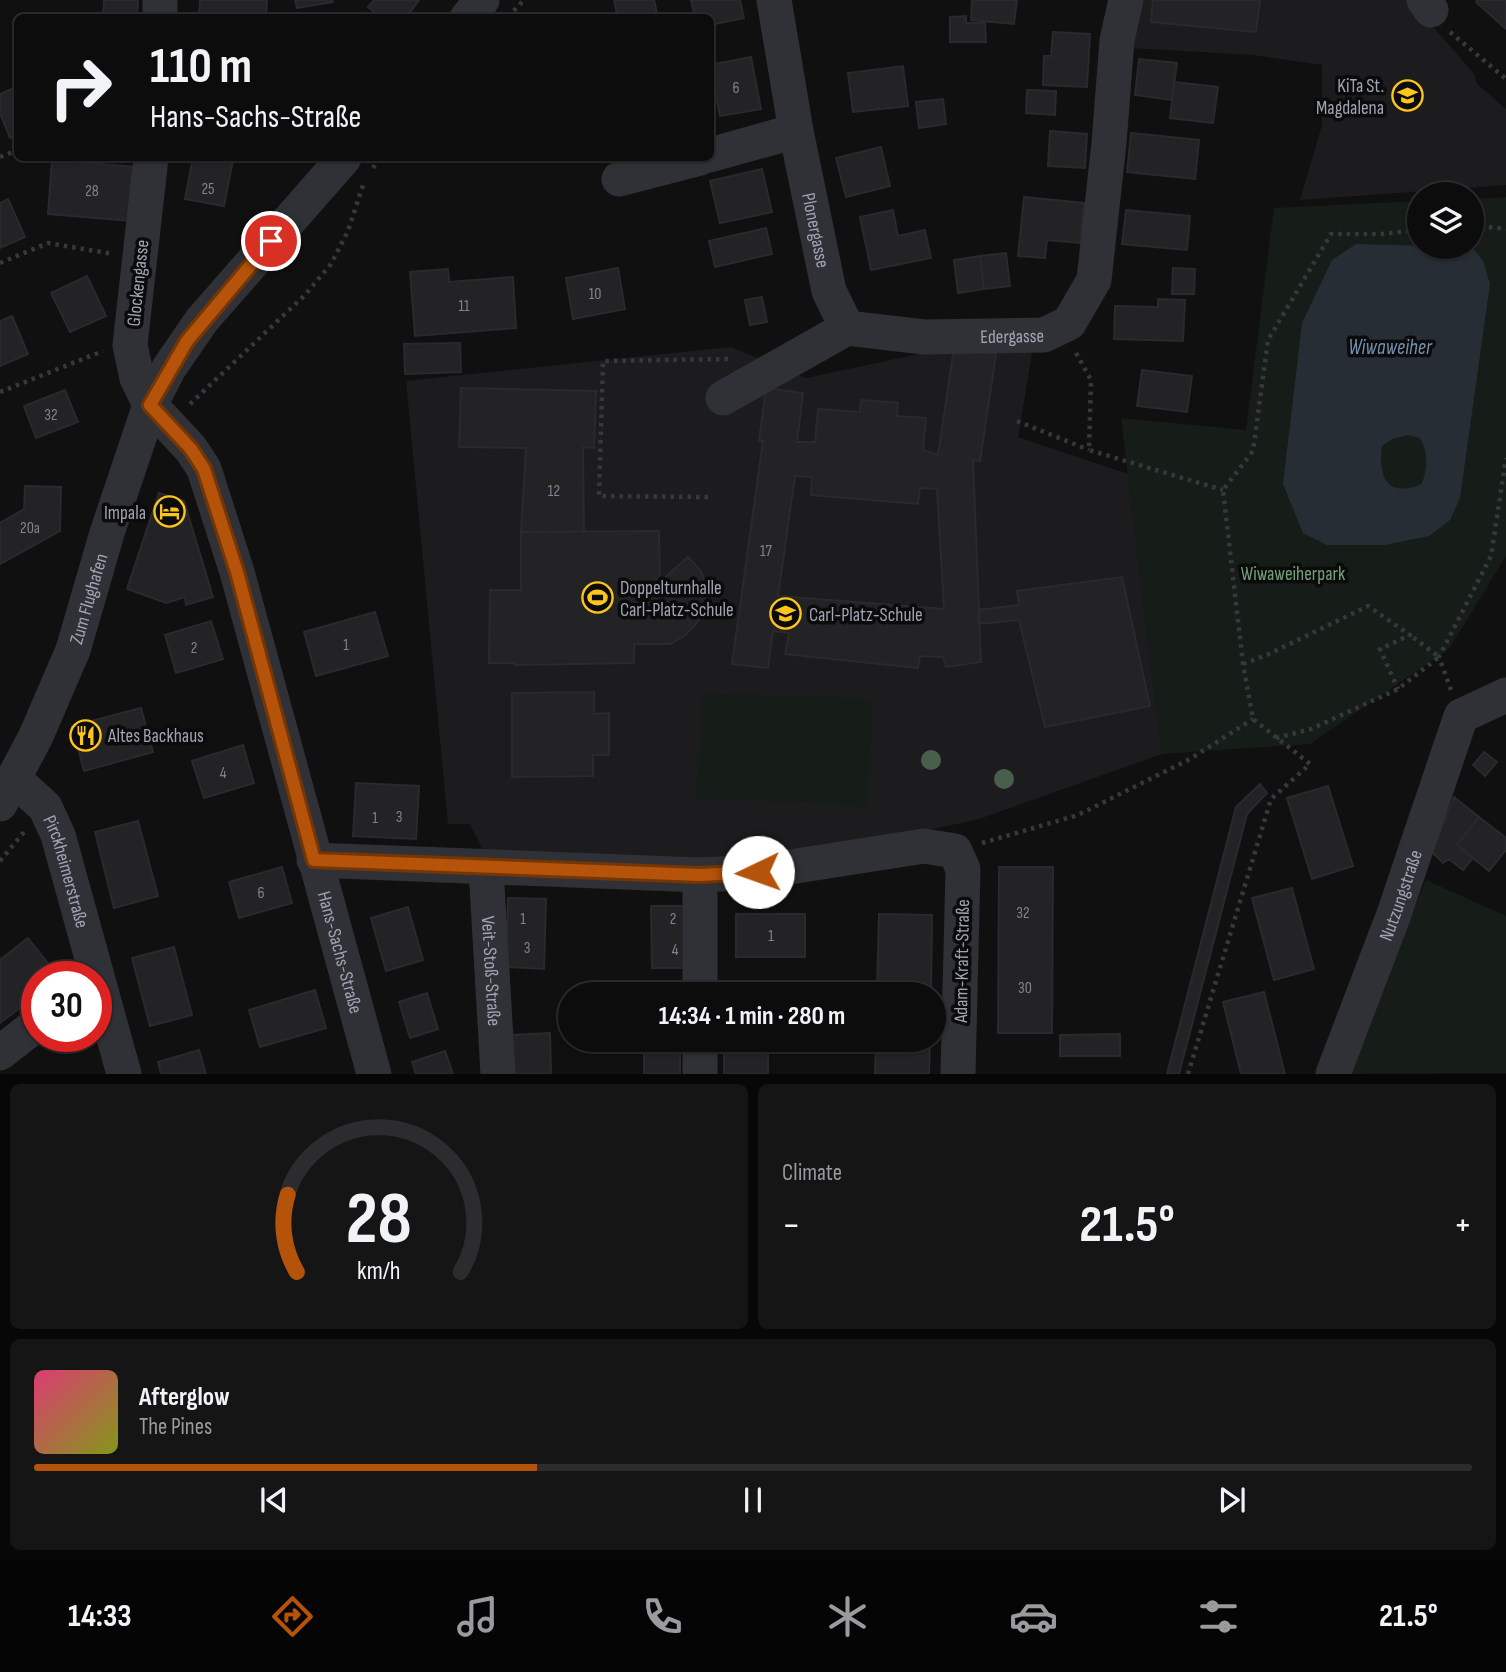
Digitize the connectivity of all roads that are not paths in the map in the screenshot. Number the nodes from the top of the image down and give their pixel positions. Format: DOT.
graph roads {
  1 [pos="482,0"];
  2 [pos="774,0"];
  3 [pos="1126,0"];
  4 [pos="470,14"];
  5 [pos="796,131"];
  6 [pos="714,154"];
  7 [pos="152,161"];
  8 [pos="688,161"];
  9 [pos="360,170"];
  10 [pos="619,179"];
  11 [pos="847,328"];
  12 [pos="723,398"];
  13 [pos="160,417"];
  14 [pos="1506,695"];
  15 [pos="7,792"];
  16 [pos="314,860"];
  17 [pos="486,868"];
  18 [pos="700,875"];
  19 [pos="92,961"];
  20 [pos="700,982"];
  21 [pos="112,1032"];
  22 [pos="21,1037"];
  23 [pos="701,1052"];
  24 [pos="0,1053"];
  25 [pos="124,1073"];
  26 [pos="374,1073"];
  27 [pos="498,1073"];
  28 [pos="701,1073"];
  29 [pos="958,1073"];
  30 [pos="1333,1073"];
  1 -- 4 [label="street"];
  2 -- 5 [label="street, Plonergasse"];
  3 -- 11 [label="street, Edergasse"];
  5 -- 6 [label="street"];
  5 -- 11 [label="street, Plonergasse"];
  7 -- 13 [label="street, Glockengasse"];
  8 -- 10 [label="street"];
  9 -- 13 [label="street, Zum Flughafen"];
  11 -- 12 [label="street"];
  13 -- 15 [label="street, Zum Flughafen"];
  13 -- 16 [label="street, Hans-Sachs-Straße"];
  14 -- 30 [label="street, Nutzungstraße"];
  15 -- 19 [label="street, Pirckheimerstraße"];
  16 -- 17 [label="street"];
  16 -- 26 [label="street, Hans-Sachs-Straße"];
  17 -- 18 [label="street"];
  17 -- 27 [label="street, Veit-Stoß-Straße"];
  18 -- 20 [label="street"];
  18 -- 29 [label="street, Adam-Kraft-Straße"];
  21 -- 25 [label="street, Pirckheimerstraße"];
  22 -- 24 [label="street"];
  23 -- 28 [label="street"];
}
